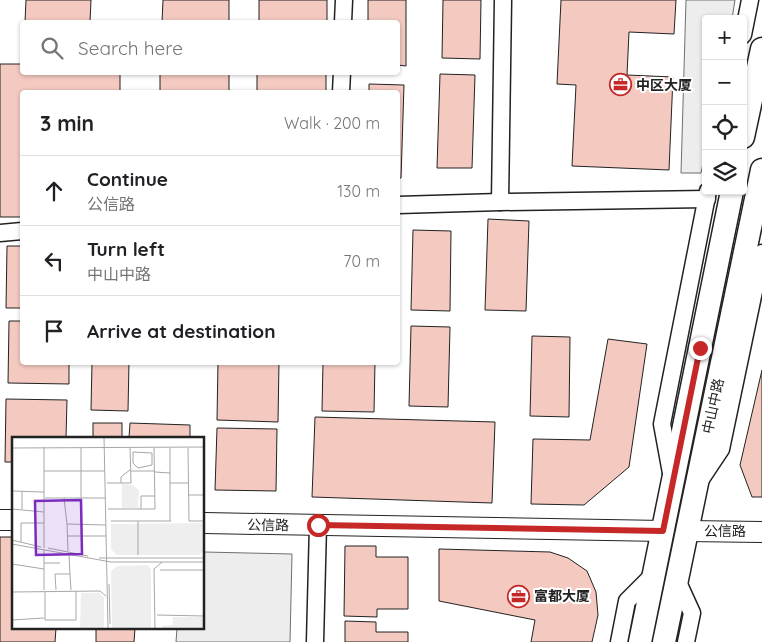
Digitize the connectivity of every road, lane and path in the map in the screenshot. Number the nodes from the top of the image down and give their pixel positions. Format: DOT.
graph roads {
  1 [pos="344,0"];
  2 [pos="503,0"];
  3 [pos="750,0"];
  4 [pos="747,15"];
  5 [pos="343,20"];
  6 [pos="747,43"];
  7 [pos="761,53"];
  8 [pos="342,75"];
  9 [pos="341,90"];
  10 [pos="747,118"];
  11 [pos="761,178"];
  12 [pos="708,195"];
  13 [pos="731,195"];
  14 [pos="500,202"];
  15 [pos="400,205"];
  16 [pos="20,231"];
  17 [pos="0,233"];
  18 [pos="698,241"];
  19 [pos="753,254"];
  20 [pos="715,269"];
  21 [pos="673,480"];
  22 [pos="697,485"];
  23 [pos="205,523"];
  24 [pos="318,525"];
  25 [pos="663,531"];
  26 [pos="687,531"];
  27 [pos="762,532"];
  28 [pos="653,576"];
  29 [pos="677,580"];
  30 [pos="315,642"];
  31 [pos="619,642"];
  32 [pos="640,642"];
  33 [pos="664,642"];
  34 [pos="686,642"];
  1 -- 5 [label="street"];
  2 -- 14 [label="street"];
  3 -- 4 [label="street"];
  6 -- 7 [label="street"];
  7 -- 10 [label="main road"];
  8 -- 9 [label="street"];
  11 -- 19 [label="main road, 中山中路"];
  12 -- 14 [label="street"];
  12 -- 18 [label="street"];
  13 -- 20 [label="main road, 中山中路"];
  14 -- 15 [label="street"];
  16 -- 17 [label="street"];
  18 -- 20 [label="street"];
  18 -- 21 [label="street"];
  19 -- 22 [label="main road, 中山中路"];
  19 -- 22 [label="street"];
  20 -- 21 [label="main road, 中山中路"];
  21 -- 25 [label="main road, 中山中路"];
  22 -- 26 [label="main road, 中山中路"];
  23 -- 24 [label="street, 公信路"];
  24 -- 25 [label="street, 公信路"];
  24 -- 30 [label="street"];
  25 -- 28 [label="main road, 中山中路"];
  26 -- 27 [label="street, 公信路"];
  26 -- 29 [label="main road, 中山中路"];
  28 -- 31 [label="street"];
  28 -- 32 [label="main road, 中山中路"];
  29 -- 33 [label="main road, 中山中路"];
  29 -- 34 [label="street"];
}
